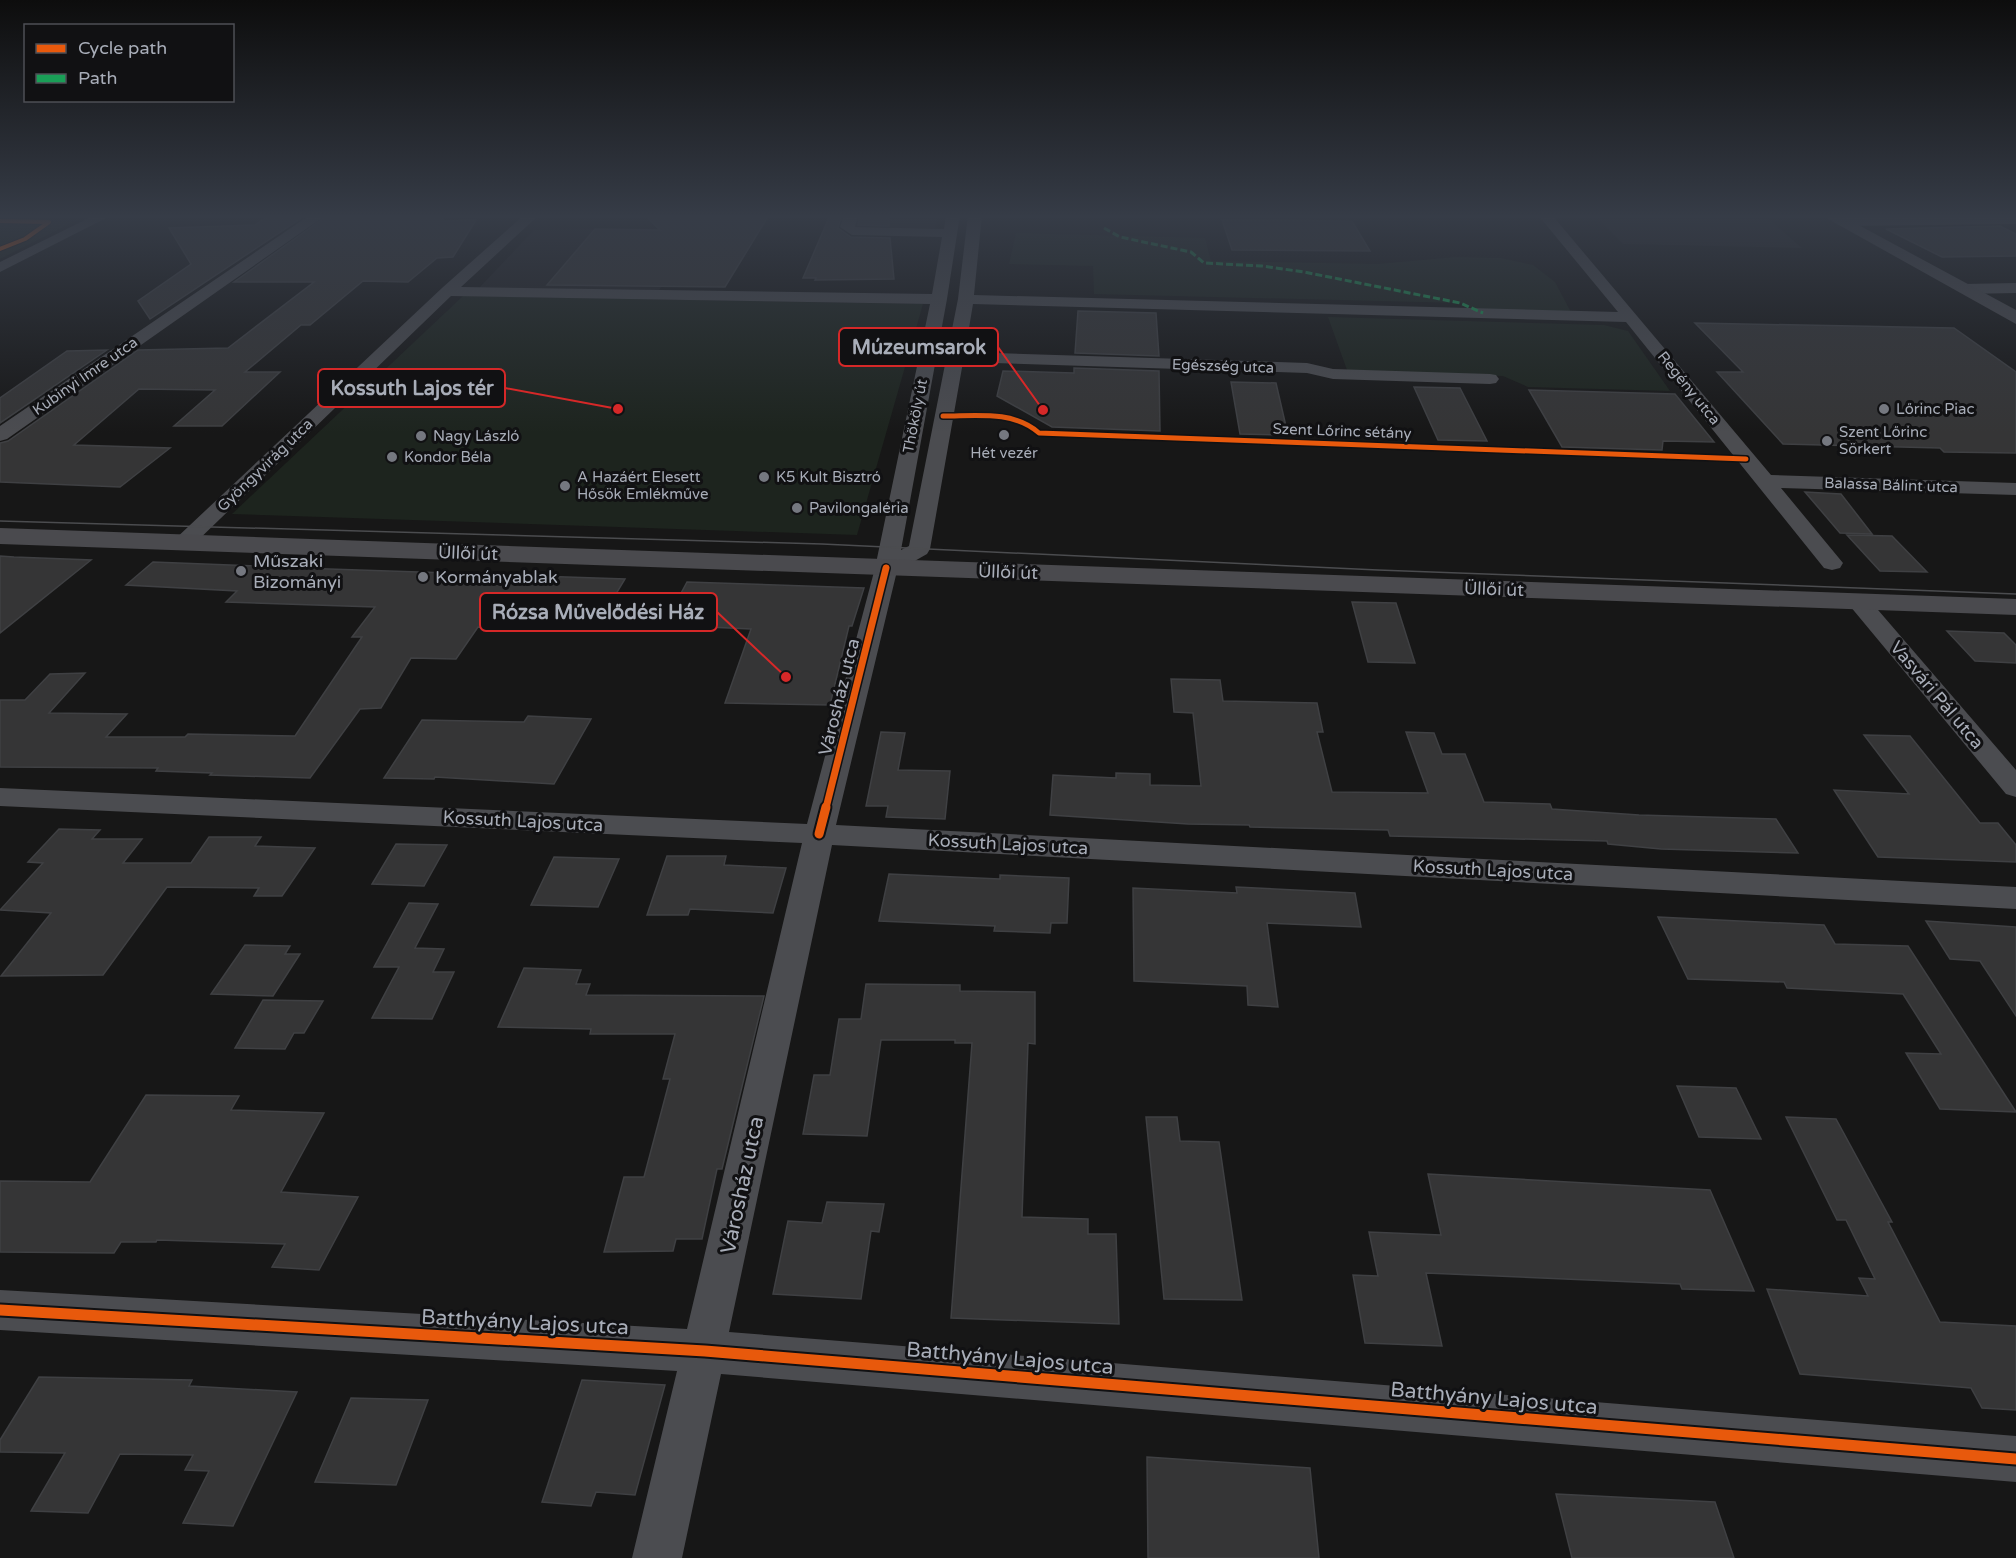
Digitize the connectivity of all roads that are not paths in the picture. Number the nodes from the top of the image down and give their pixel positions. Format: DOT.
graph roads {
  1 [pos="214,288"];
  2 [pos="451,288"];
  3 [pos="941,288"];
  4 [pos="967,288"];
  5 [pos="1606,288"];
  6 [pos="2016,288"];
  7 [pos="1964,289"];
  8 [pos="447,291"];
  9 [pos="939,299"];
  10 [pos="966,299"];
  11 [pos="1631,317"];
  12 [pos="2016,318"];
  13 [pos="954,357"];
  14 [pos="1490,379"];
  15 [pos="0,435"];
  16 [pos="904,476"];
  17 [pos="932,477"];
  18 [pos="1766,481"];
  19 [pos="2016,489"];
  20 [pos="0,536"];
  21 [pos="183,542"];
  22 [pos="1832,563"];
  23 [pos="886,568"];
  24 [pos="1858,601"];
  25 [pos="2016,607"];
  26 [pos="2016,788"];
  27 [pos="0,797"];
  28 [pos="819,834"];
  29 [pos="2016,898"];
  30 [pos="0,1310"];
  31 [pos="705,1351"];
  32 [pos="2016,1459"];
  33 [pos="657,1558"];
  1 -- 15 [label="street, Kubinyi Imre utca"];
  2 -- 8 [label="street, Gyöngyvirág utca"];
  3 -- 9 [label="street, Thököly út"];
  4 -- 10 [label="street, Thököly út"];
  5 -- 11 [label="street, Regény utca"];
  6 -- 7 [label="street"];
  7 -- 12 [label="main road"];
  8 -- 9 [label="street"];
  8 -- 21 [label="street, Gyöngyvirág utca"];
  9 -- 16 [label="street, Thököly út"];
  10 -- 11 [label="street"];
  10 -- 13 [label="street, Thököly út"];
  11 -- 18 [label="street, Regény utca"];
  13 -- 14 [label="street, Egészség utca"];
  13 -- 17 [label="street, Thököly út"];
  16 -- 17 [label="street, Thököly út"];
  16 -- 23 [label="street, Thököly út"];
  17 -- 23 [label="street, Thököly út"];
  18 -- 19 [label="street, Balassa Bálint utca"];
  18 -- 22 [label="street, Regény utca"];
  20 -- 21 [label="main road, Üllői út"];
  21 -- 23 [label="main road, Üllői út"];
  23 -- 24 [label="main road, Üllői út"];
  23 -- 28 [label="street, Városház utca"];
  24 -- 25 [label="main road, Üllői út"];
  24 -- 26 [label="street, Vasvári Pál utca"];
  27 -- 28 [label="street, Kossuth Lajos utca"];
  28 -- 29 [label="street, Kossuth Lajos utca"];
  28 -- 31 [label="street, Városház utca"];
  30 -- 31 [label="street, Batthyány Lajos utca"];
  31 -- 32 [label="street, Batthyány Lajos utca"];
  31 -- 33 [label="street, Városház utca"];
}
